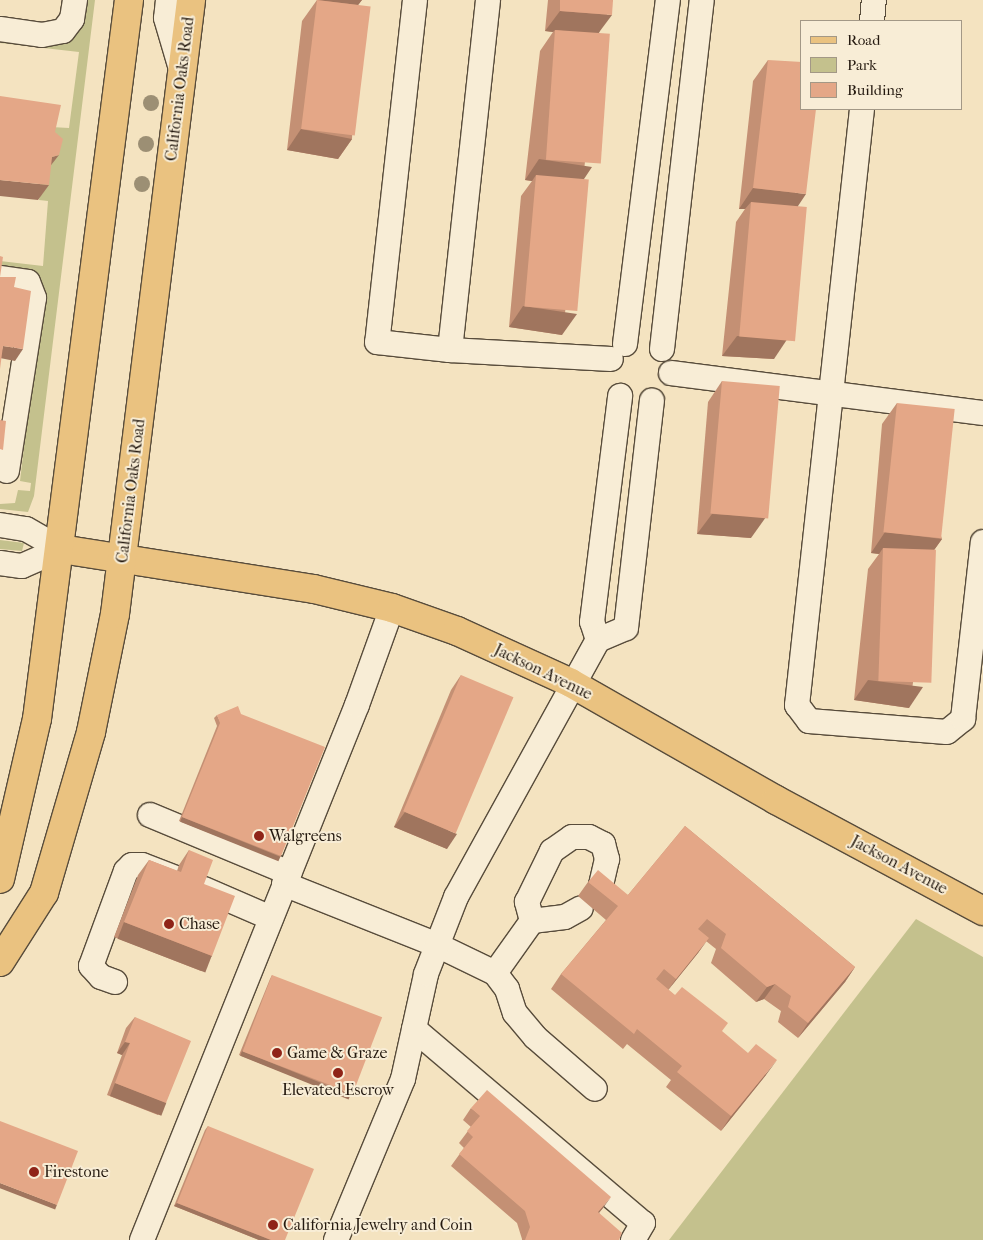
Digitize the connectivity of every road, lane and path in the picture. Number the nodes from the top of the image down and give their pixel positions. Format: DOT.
graph roads {
  1 [pos="75,0"];
  2 [pos="129,0"];
  3 [pos="168,0"];
  4 [pos="191,0"];
  5 [pos="415,0"];
  6 [pos="488,0"];
  7 [pos="668,0"];
  8 [pos="702,0"];
  9 [pos="874,0"];
  10 [pos="872,20"];
  11 [pos="0,29"];
  12 [pos="182,74"];
  13 [pos="862,110"];
  14 [pos="0,278"];
  15 [pos="662,349"];
  16 [pos="450,350"];
  17 [pos="618,352"];
  18 [pos="671,373"];
  19 [pos="831,394"];
  20 [pos="620,396"];
  21 [pos="652,400"];
  22 [pos="983,413"];
  23 [pos="7,471"];
  24 [pos="0,525"];
  25 [pos="983,542"];
  26 [pos="61,549"];
  27 [pos="600,558"];
  28 [pos="122,561"];
  29 [pos="634,562"];
  30 [pos="0,563"];
  31 [pos="392,608"];
  32 [pos="598,640"];
  33 [pos="571,684"];
  34 [pos="150,815"];
  35 [pos="174,877"];
  36 [pos="0,879"];
  37 [pos="287,879"];
  38 [pos="601,885"];
  39 [pos="198,887"];
  40 [pos="581,908"];
  41 [pos="983,911"];
  42 [pos="271,918"];
  43 [pos="532,922"];
  44 [pos="437,945"];
  45 [pos="0,962"];
  46 [pos="495,973"];
  47 [pos="115,982"];
  48 [pos="414,1029"];
  49 [pos="595,1089"];
  50 [pos="142,1240"];
  51 [pos="336,1240"];
  52 [pos="633,1240"];
  1 -- 11 [label="street"];
  2 -- 26 [label="main road"];
  3 -- 12 [label="street"];
  4 -- 12 [label="main road, California Oaks Road"];
  5 -- 16 [label="street"];
  6 -- 16 [label="street"];
  7 -- 17 [label="street"];
  8 -- 15 [label="street"];
  9 -- 10 [label="street"];
  12 -- 28 [label="main road, California Oaks Road"];
  13 -- 19 [label="street"];
  14 -- 23 [label="street"];
  15 -- 17 [label="street"];
  15 -- 18 [label="street"];
  16 -- 17 [label="street"];
  17 -- 20 [label="street"];
  18 -- 19 [label="street"];
  18 -- 21 [label="street"];
  19 -- 22 [label="street"];
  19 -- 25 [label="street"];
  20 -- 21 [label="street"];
  20 -- 27 [label="street"];
  21 -- 29 [label="street"];
  24 -- 26 [label="street"];
  26 -- 28 [label="main road, Jackson Avenue"];
  26 -- 30 [label="street"];
  26 -- 36 [label="main road"];
  27 -- 29 [label="street"];
  27 -- 32 [label="street"];
  28 -- 31 [label="main road, Jackson Avenue"];
  28 -- 45 [label="main road, California Oaks Road"];
  29 -- 32 [label="street"];
  31 -- 33 [label="main road, Jackson Avenue"];
  31 -- 37 [label="street"];
  32 -- 33 [label="street"];
  33 -- 41 [label="main road, Jackson Avenue"];
  33 -- 44 [label="street"];
  34 -- 37 [label="street"];
  35 -- 47 [label="street"];
  37 -- 42 [label="street"];
  37 -- 44 [label="street"];
  38 -- 43 [label="street"];
  39 -- 42 [label="street"];
  40 -- 43 [label="street"];
  42 -- 50 [label="street"];
  43 -- 46 [label="street"];
  44 -- 46 [label="street"];
  44 -- 48 [label="street"];
  46 -- 49 [label="street"];
  48 -- 51 [label="street"];
  48 -- 52 [label="street"];
}
